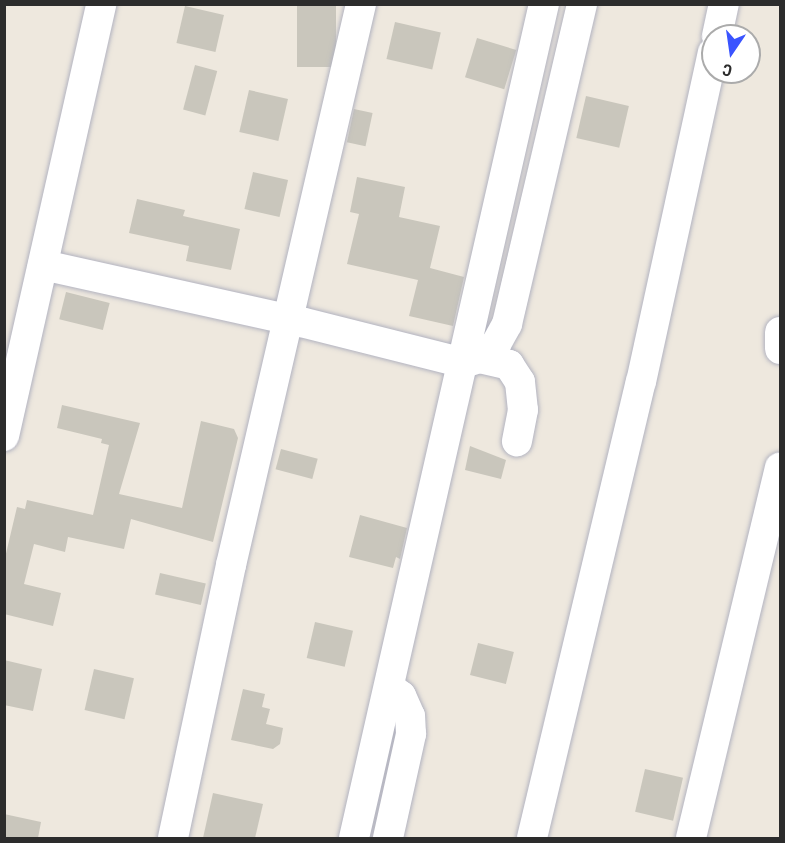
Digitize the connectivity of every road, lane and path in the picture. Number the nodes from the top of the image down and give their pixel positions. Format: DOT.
graph roads {
  1 [pos="101,4"];
  2 [pos="361,4"];
  3 [pos="544,4"];
  4 [pos="582,4"];
  5 [pos="724,4"];
  6 [pos="720,24"];
  7 [pos="706,84"];
  8 [pos="43,265"];
  9 [pos="289,320"];
  10 [pos="780,332"];
  11 [pos="780,349"];
  12 [pos="471,361"];
  13 [pos="4,436"];
  14 [pos="517,441"];
  15 [pos="780,468"];
  16 [pos="389,687"];
  17 [pos="173,838"];
  18 [pos="354,838"];
  19 [pos="388,838"];
  20 [pos="532,838"];
  21 [pos="691,838"];
  1 -- 8 [label="street"];
  2 -- 9 [label="street"];
  3 -- 12 [label="street"];
  4 -- 12 [label="street"];
  5 -- 6 [label="street"];
  7 -- 20 [label="street"];
  8 -- 9 [label="street"];
  8 -- 13 [label="street"];
  9 -- 12 [label="street"];
  9 -- 17 [label="street"];
  10 -- 11 [label="street"];
  12 -- 14 [label="street"];
  12 -- 16 [label="street"];
  15 -- 21 [label="street"];
  16 -- 18 [label="street"];
  16 -- 19 [label="street"];
}
